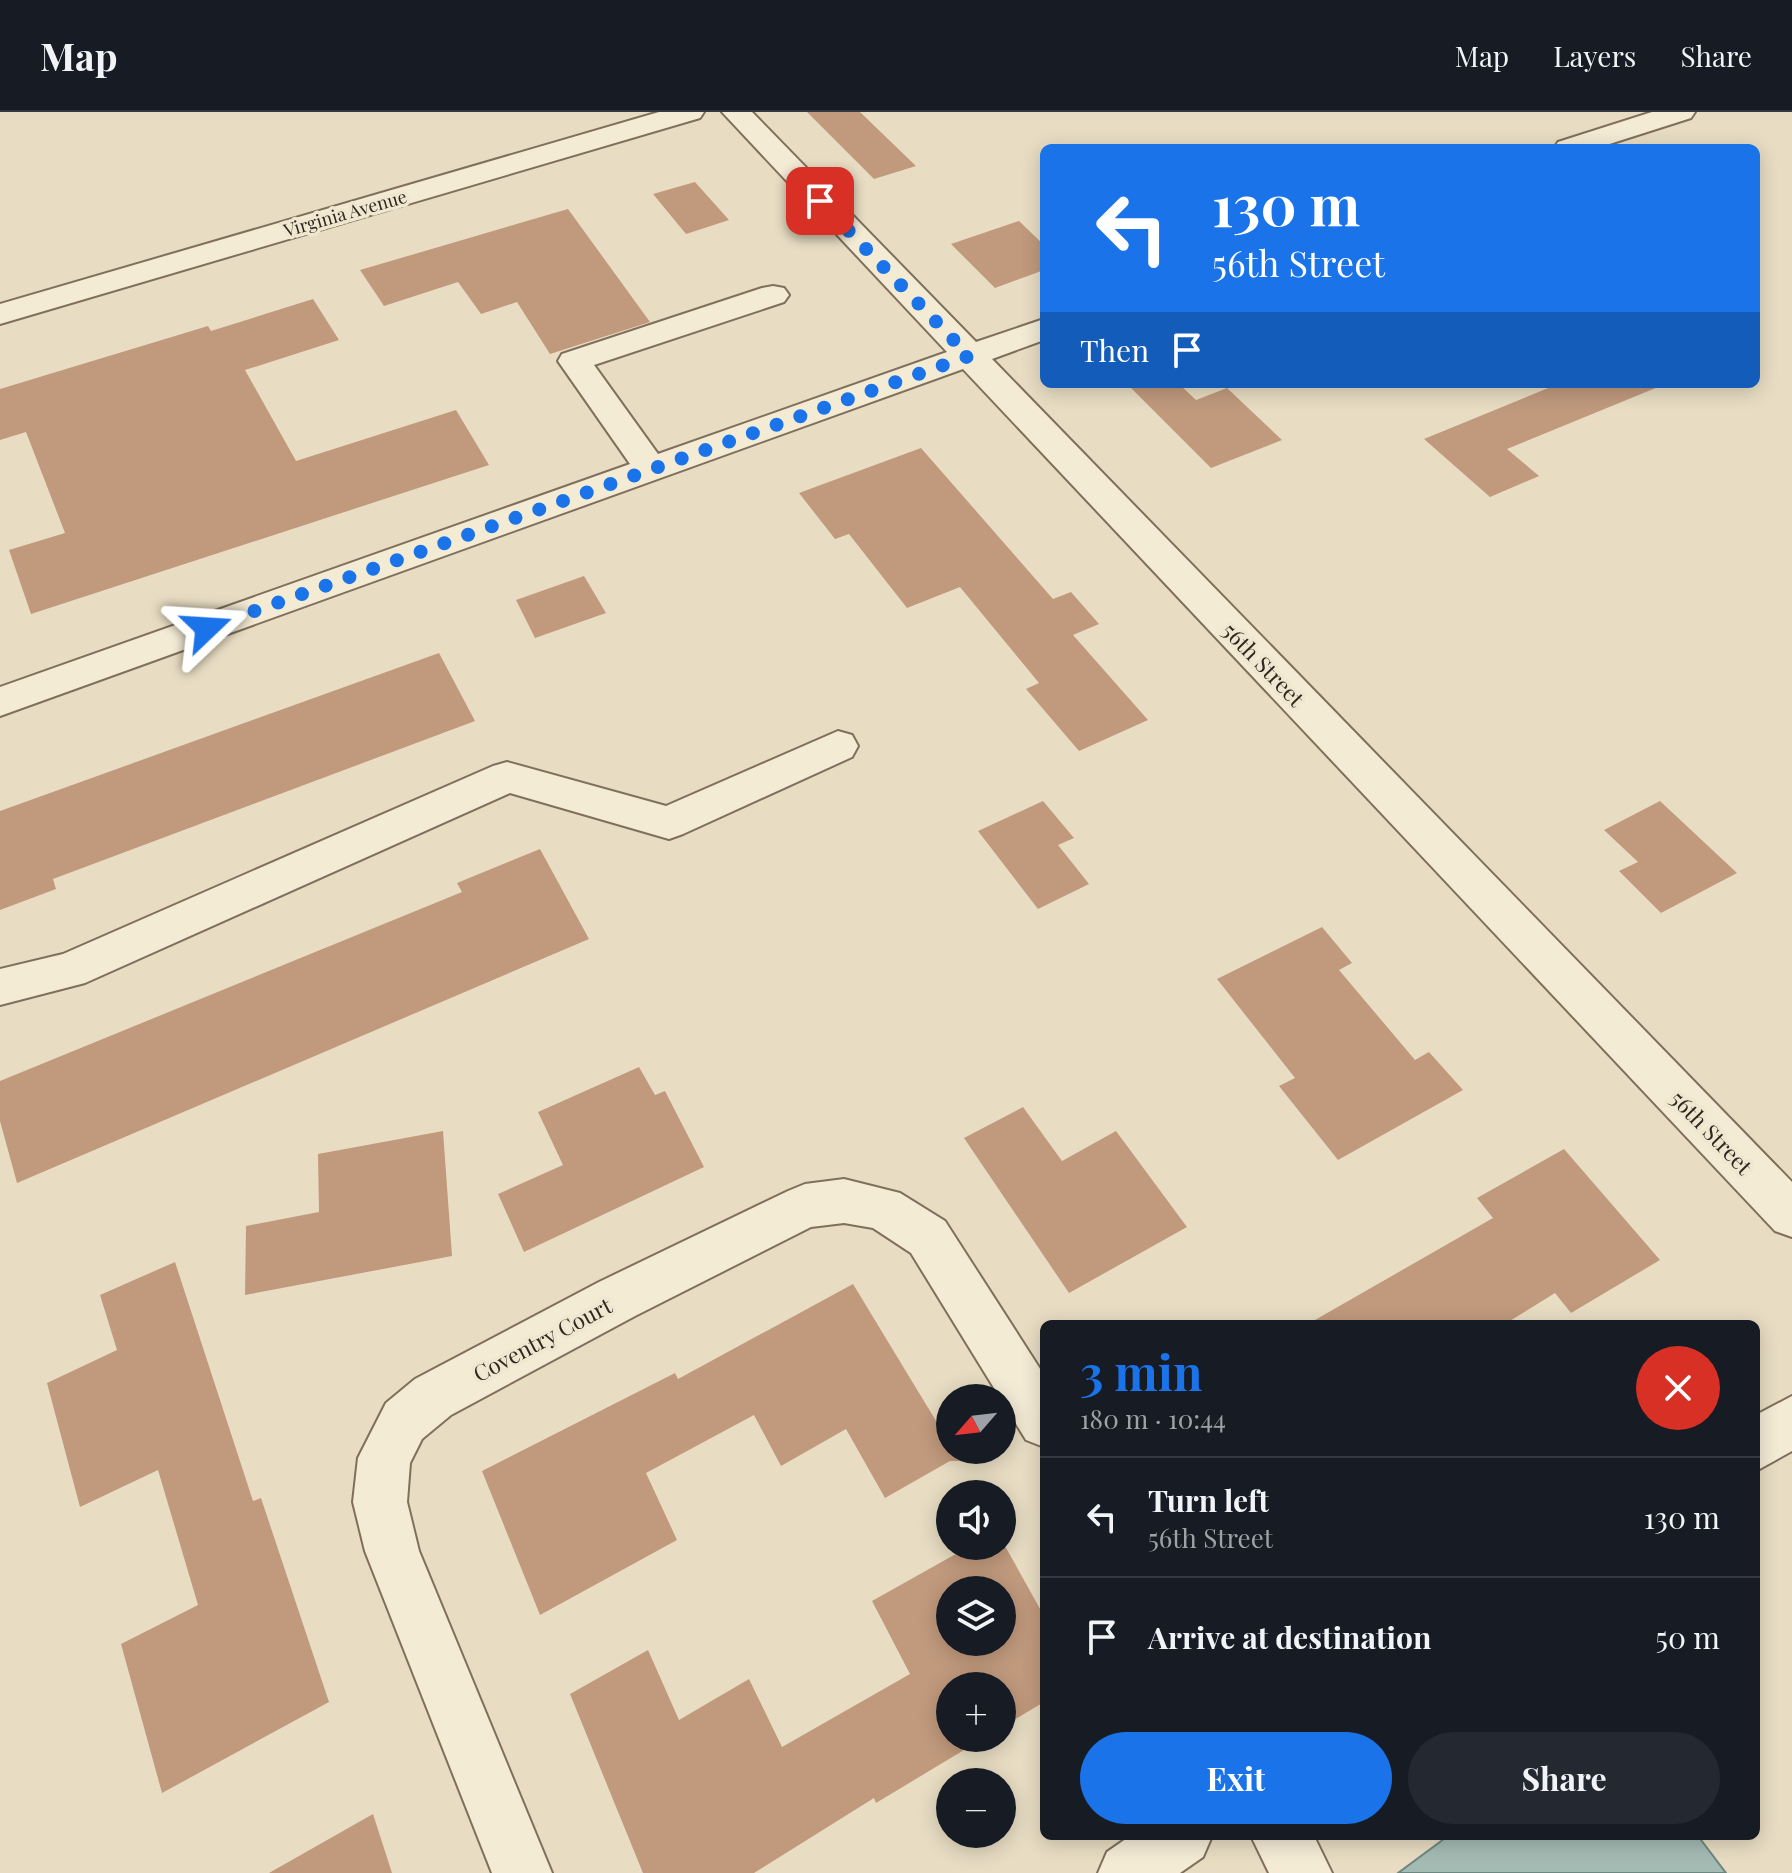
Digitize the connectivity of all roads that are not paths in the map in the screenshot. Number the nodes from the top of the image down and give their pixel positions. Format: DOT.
graph roads {
  1 [pos="690,112"];
  2 [pos="736,112"];
  3 [pos="1681,112"];
  4 [pos="1581,144"];
  5 [pos="773,295"];
  6 [pos="0,314"];
  7 [pos="1040,330"];
  8 [pos="969,356"];
  9 [pos="651,469"];
  10 [pos="0,702"];
  11 [pos="838,746"];
  12 [pos="0,987"];
  13 [pos="1792,1215"];
  14 [pos="1040,1416"];
  15 [pos="1792,1421"];
  16 [pos="1760,1442"];
  17 [pos="1176,1840"];
  18 [pos="1283,1840"];
  19 [pos="522,1873"];
  20 [pos="1128,1873"];
  21 [pos="1302,1873"];
  1 -- 6 [label="street, Virginia Avenue"];
  2 -- 8 [label="street, 56th Street"];
  3 -- 4 [label="street"];
  5 -- 9 [label="street"];
  7 -- 8 [label="street"];
  8 -- 9 [label="street"];
  8 -- 13 [label="street, 56th Street"];
  9 -- 10 [label="street"];
  11 -- 12 [label="street"];
  14 -- 19 [label="street, Coventry Court"];
  15 -- 16 [label="street"];
  17 -- 20 [label="street"];
  18 -- 21 [label="street"];
}
